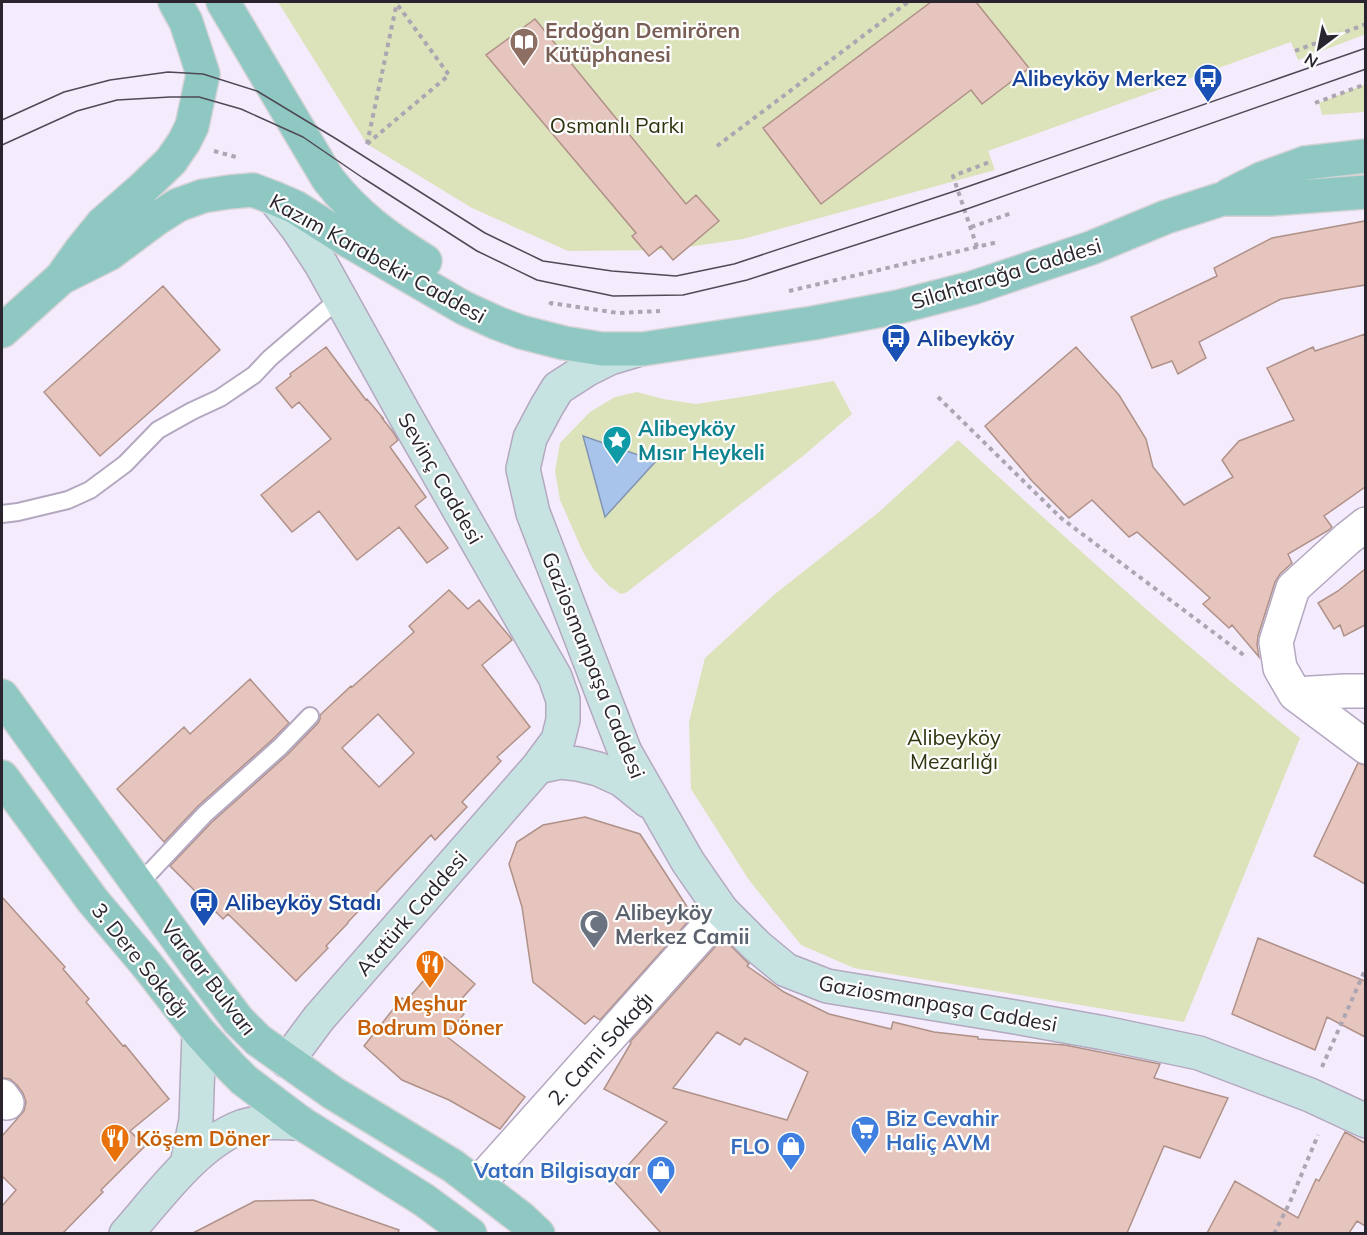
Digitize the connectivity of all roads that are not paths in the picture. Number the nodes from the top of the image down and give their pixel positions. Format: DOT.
graph roads {
  1 [pos="175,2"];
  2 [pos="223,2"];
  3 [pos="1365,156"];
  4 [pos="1365,192"];
  5 [pos="263,194"];
  6 [pos="1222,199"];
  7 [pos="62,278"];
  8 [pos="340,298"];
  9 [pos="2,331"];
  10 [pos="541,337"];
  11 [pos="643,349"];
  12 [pos="2,514"];
  13 [pos="1365,524"];
  14 [pos="1365,692"];
  15 [pos="1295,694"];
  16 [pos="2,696"];
  17 [pos="310,716"];
  18 [pos="1365,747"];
  19 [pos="538,767"];
  20 [pos="2,777"];
  21 [pos="656,807"];
  22 [pos="138,885"];
  23 [pos="722,912"];
  24 [pos="197,966"];
  25 [pos="199,1032"];
  26 [pos="287,1061"];
  27 [pos="1365,1121"];
  28 [pos="301,1123"];
  29 [pos="340,1147"];
  30 [pos="187,1164"];
  31 [pos="478,1184"];
  32 [pos="126,1233"];
  33 [pos="470,1233"];
  34 [pos="538,1233"];
  1 -- 7 [label="main road"];
  2 -- 10 [label="main road"];
  3 -- 6 [label="main road"];
  4 -- 6 [label="main road, Silahtarağa Caddesi"];
  5 -- 7 [label="main road, Kazım Karabekir Caddesi"];
  5 -- 8 [label="main road, Sevinç Caddesi"];
  5 -- 10 [label="main road, Kazım Karabekir Caddesi"];
  6 -- 11 [label="main road, Silahtarağa Caddesi"];
  7 -- 9 [label="main road"];
  8 -- 12 [label="lane"];
  8 -- 19 [label="main road, Sevinç Caddesi"];
  10 -- 11 [label="main road, Kazım Karabekir Caddesi"];
  11 -- 21 [label="main road, Gaziosmanpaşa Caddesi"];
  13 -- 15 [label="street"];
  14 -- 15 [label="street"];
  15 -- 18 [label="street"];
  16 -- 22 [label="main road, Vardar Bulvarı"];
  17 -- 22 [label="lane"];
  19 -- 21 [label="main road"];
  19 -- 26 [label="main road, Atatürk Caddesi"];
  20 -- 25 [label="main road, 3. Dere Sokağı"];
  21 -- 23 [label="main road, Gaziosmanpaşa Caddesi"];
  22 -- 24 [label="main road, Vardar Bulvarı"];
  23 -- 27 [label="main road, Gaziosmanpaşa Caddesi"];
  23 -- 31 [label="street, 2. Cami Sokağı"];
  24 -- 25 [label="main road"];
  24 -- 26 [label="main road, Vardar Bulvarı"];
  25 -- 28 [label="main road, 3. Dere Sokağı"];
  25 -- 30 [label="main road"];
  26 -- 29 [label="main road"];
  26 -- 31 [label="main road, Vardar Bulvarı"];
  28 -- 29 [label="main road"];
  28 -- 30 [label="main road"];
  29 -- 33 [label="main road"];
  30 -- 32 [label="main road"];
  31 -- 34 [label="main road, Vardar Bulvarı"];
}
